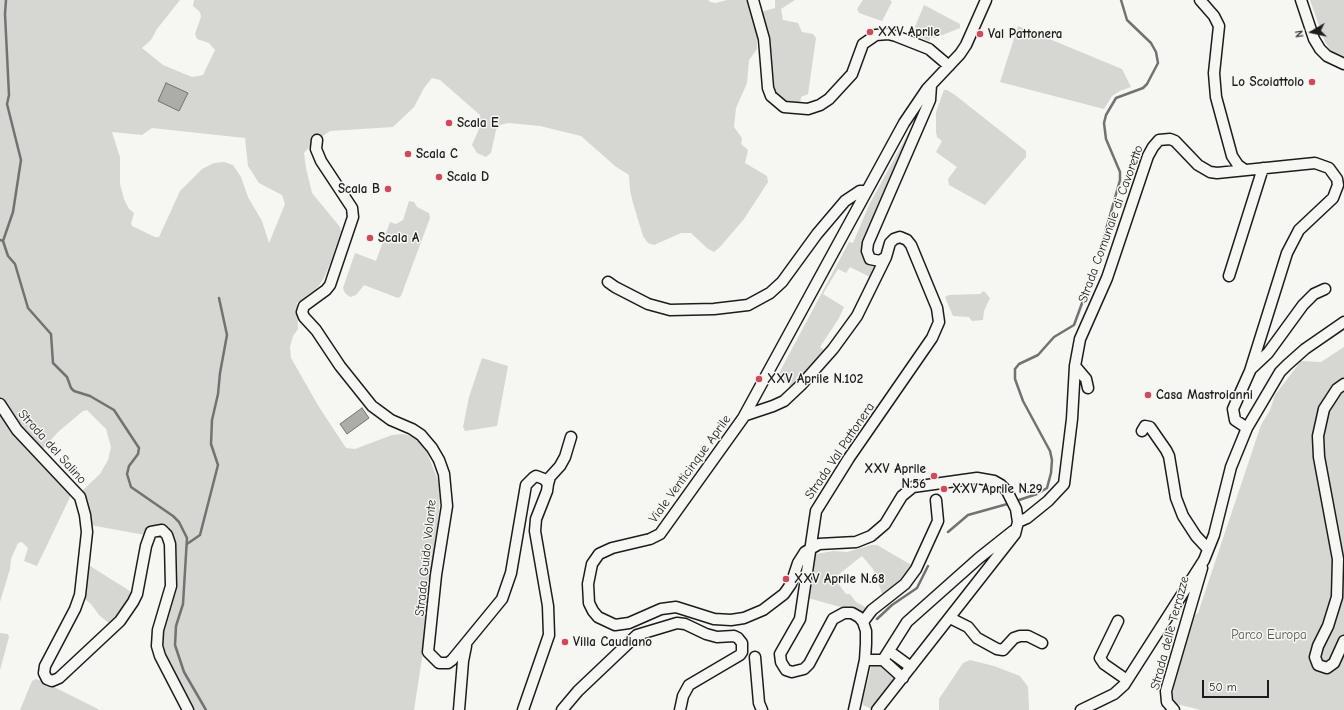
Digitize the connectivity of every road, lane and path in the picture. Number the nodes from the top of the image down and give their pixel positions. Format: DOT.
graph roads {
  1 [pos="753,0"];
  2 [pos="986,0"];
  3 [pos="1200,0"];
  4 [pos="1301,0"];
  5 [pos="1344,64"];
  6 [pos="949,66"];
  7 [pos="931,85"];
  8 [pos="317,140"];
  9 [pos="1263,168"];
  10 [pos="1245,170"];
  11 [pos="868,191"];
  12 [pos="886,257"];
  13 [pos="1229,276"];
  14 [pos="608,282"];
  15 [pos="1324,289"];
  16 [pos="865,303"];
  17 [pos="1344,322"];
  18 [pos="1075,366"];
  19 [pos="1250,371"];
  20 [pos="1344,384"];
  21 [pos="1088,388"];
  22 [pos="0,404"];
  23 [pos="746,415"];
  24 [pos="1247,428"];
  25 [pos="1142,431"];
  26 [pos="571,437"];
  27 [pos="548,484"];
  28 [pos="936,500"];
  29 [pos="1017,525"];
  30 [pos="812,547"];
  31 [pos="1208,549"];
  32 [pos="1204,560"];
  33 [pos="950,618"];
  34 [pos="1118,621"];
  35 [pos="863,622"];
  36 [pos="1344,641"];
  37 [pos="1042,643"];
  38 [pos="467,644"];
  39 [pos="889,651"];
  40 [pos="755,656"];
  41 [pos="865,660"];
  42 [pos="883,660"];
  43 [pos="911,667"];
  44 [pos="903,678"];
  45 [pos="1127,680"];
  46 [pos="1110,697"];
  47 [pos="188,710"];
  48 [pos="458,710"];
  49 [pos="523,710"];
  50 [pos="562,710"];
  51 [pos="680,710"];
  52 [pos="762,710"];
  53 [pos="854,710"];
  54 [pos="877,710"];
  55 [pos="1081,710"];
  56 [pos="1095,710"];
  57 [pos="1174,710"];
  1 -- 6 [label="street"];
  2 -- 6 [label="street, Viale Venticinque Aprile"];
  3 -- 10 [label="street"];
  4 -- 5 [label="street"];
  6 -- 7 [label="street, Viale Venticinque Aprile"];
  7 -- 11 [label="street, Viale Venticinque Aprile"];
  7 -- 12 [label="street"];
  8 -- 38 [label="street, Strada Guido Volante"];
  9 -- 10 [label="street, Strada Comunale di Cavoretto"];
  9 -- 13 [label="street"];
  9 -- 19 [label="street, Strada Comunale di Cavoretto"];
  10 -- 18 [label="street, Strada Comunale di Cavoretto"];
  11 -- 14 [label="street"];
  11 -- 23 [label="street, Viale Venticinque Aprile"];
  12 -- 16 [label="street, Strada Val Pattonera"];
  12 -- 30 [label="street, Strada Val Pattonera"];
  15 -- 19 [label="street"];
  16 -- 23 [label="street, Viale Venticinque Aprile"];
  17 -- 24 [label="street"];
  18 -- 21 [label="street"];
  18 -- 29 [label="street, Strada Comunale di Cavoretto"];
  19 -- 24 [label="street, Strada Comunale di Cavoretto"];
  20 -- 36 [label="street"];
  22 -- 47 [label="street, Strada del Salino"];
  23 -- 30 [label="street, Viale Venticinque Aprile"];
  24 -- 31 [label="street, Strada delle Terrazze"];
  25 -- 31 [label="street"];
  26 -- 27 [label="street"];
  27 -- 38 [label="street, Strada Guido Volante"];
  27 -- 49 [label="street"];
  28 -- 35 [label="street"];
  29 -- 30 [label="street"];
  29 -- 33 [label="street"];
  29 -- 39 [label="street"];
  30 -- 35 [label="street, Strada Val Pattonera"];
  31 -- 32 [label="street, Strada delle Terrazze"];
  32 -- 45 [label="street, Strada delle Terrazze"];
  32 -- 57 [label="street, Strada delle Terrazze"];
  33 -- 37 [label="street"];
  33 -- 43 [label="street"];
  34 -- 45 [label="street"];
  35 -- 41 [label="street"];
  38 -- 48 [label="street, Strada Guido Volante"];
  39 -- 42 [label="street"];
  39 -- 43 [label="street"];
  40 -- 52 [label="street"];
  41 -- 42 [label="street"];
  41 -- 53 [label="street"];
  42 -- 44 [label="street"];
  43 -- 44 [label="street"];
  44 -- 54 [label="street"];
  45 -- 46 [label="street, Strada delle Terrazze"];
  46 -- 55 [label="street, Strada delle Terrazze"];
  46 -- 56 [label="street, Strada delle Terrazze"];
  50 -- 51 [label="street"];
}
